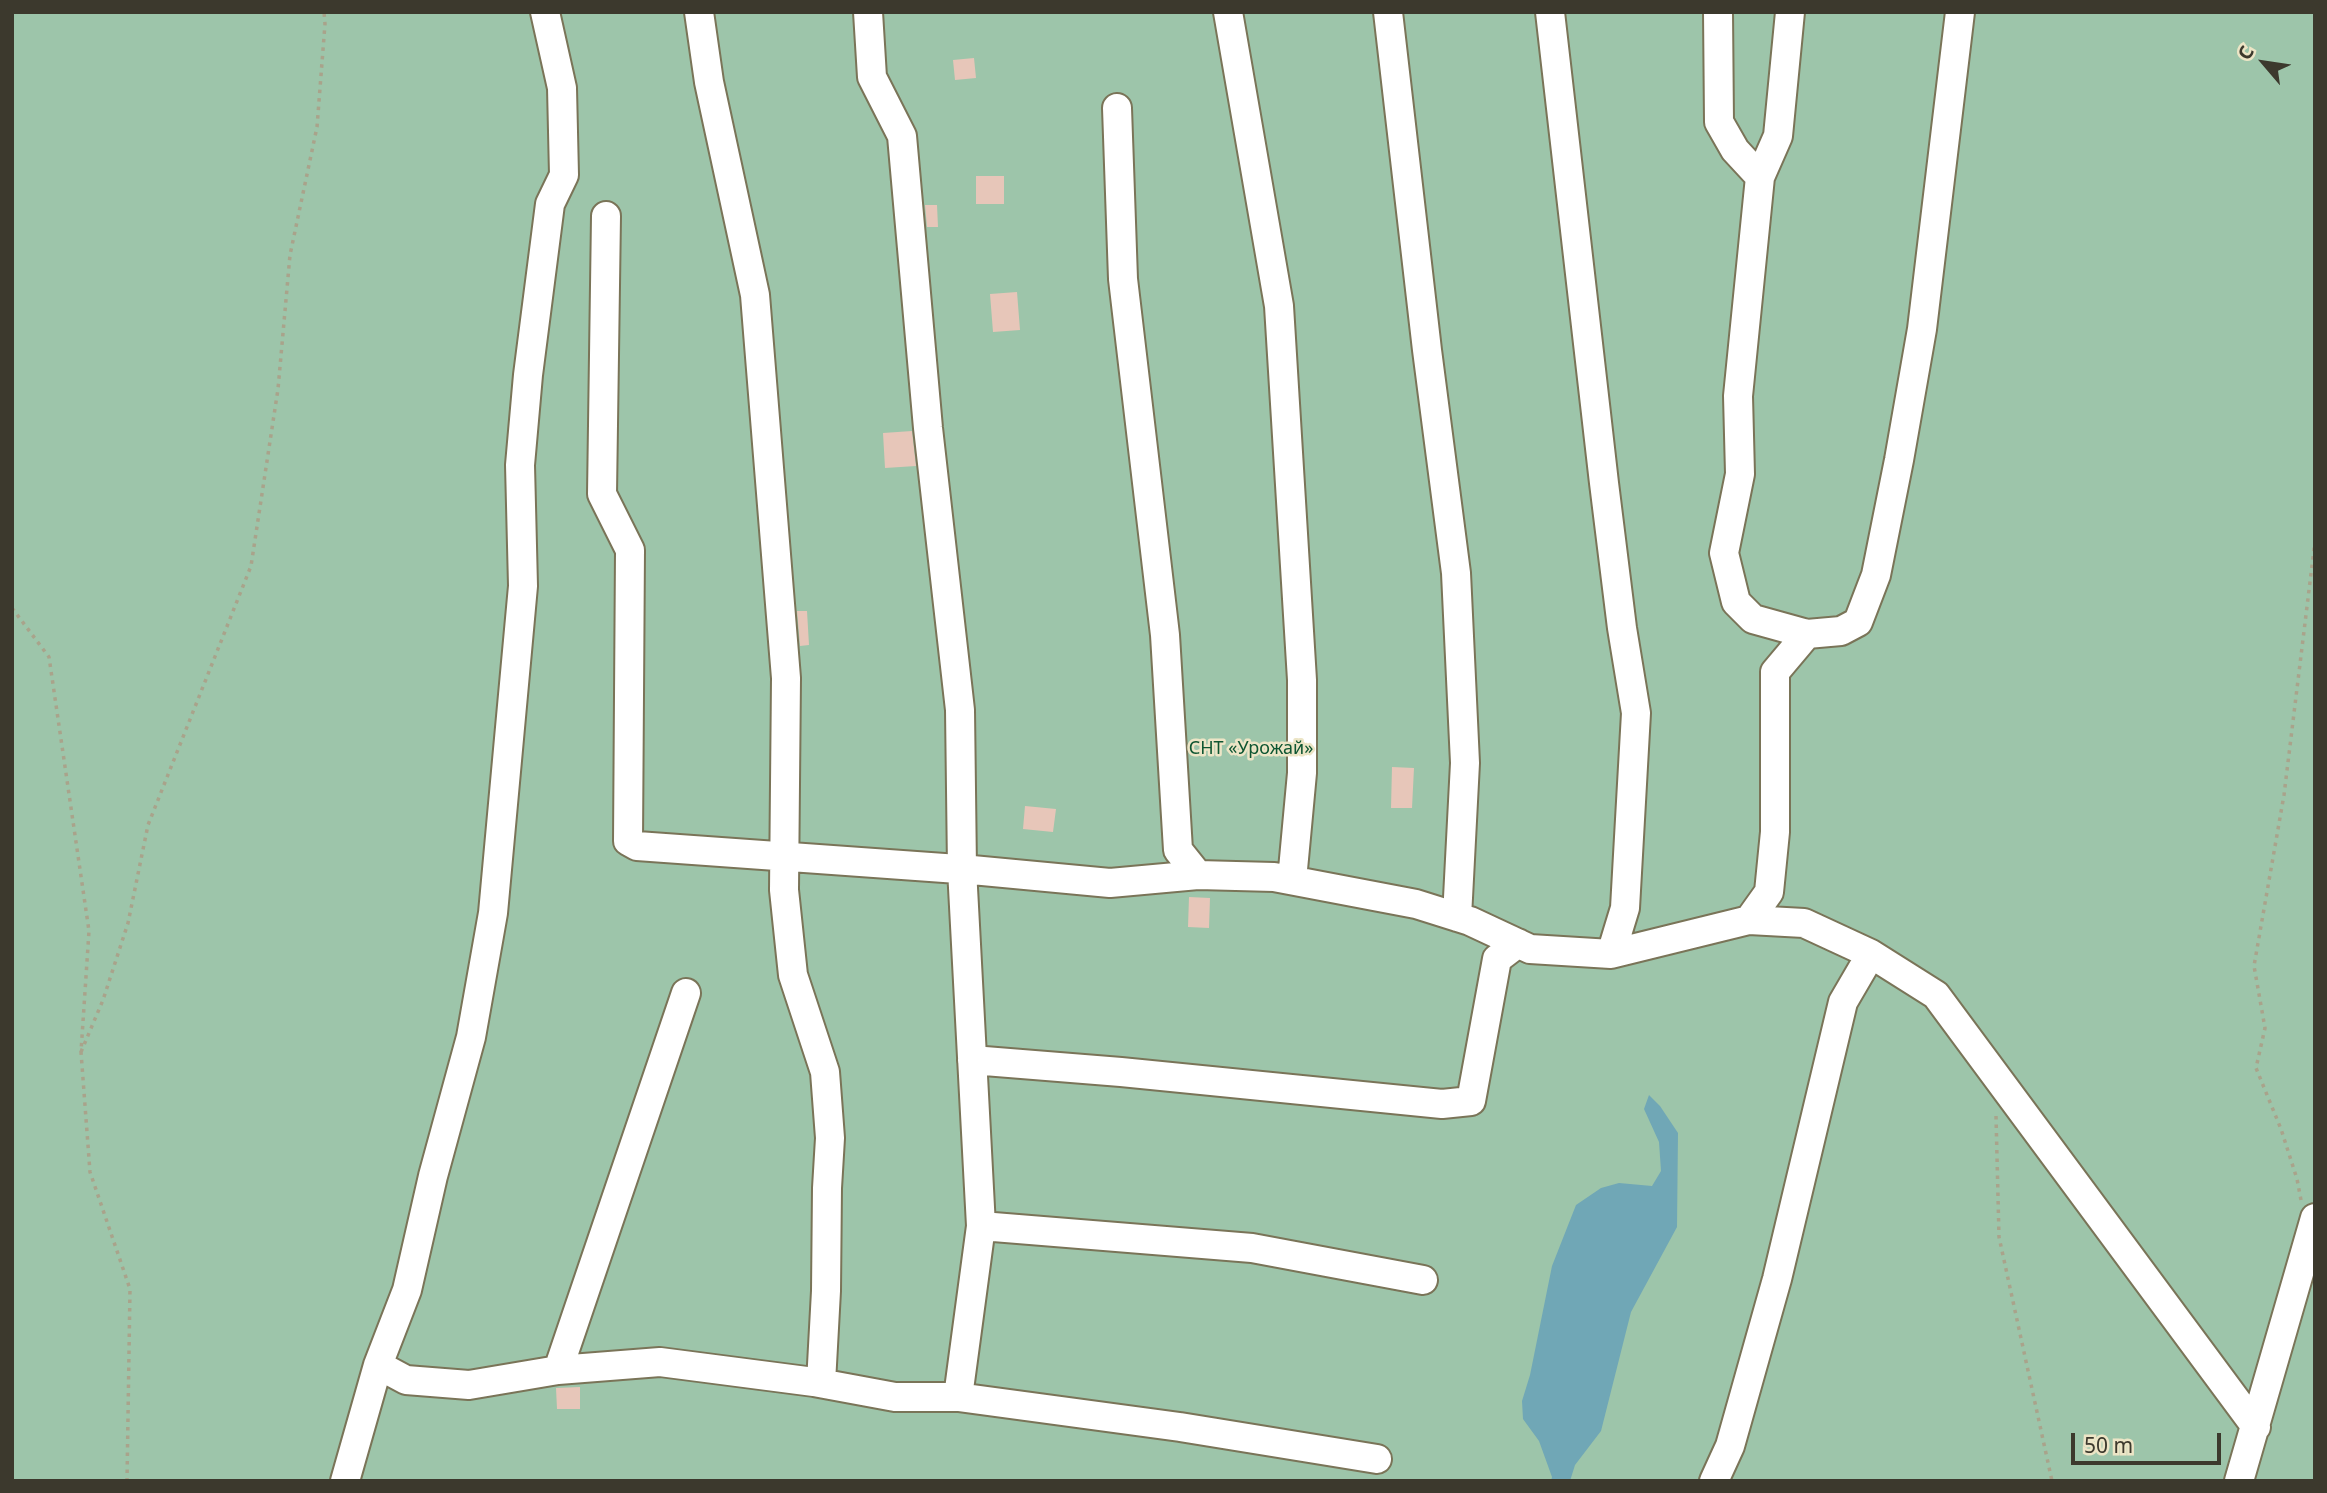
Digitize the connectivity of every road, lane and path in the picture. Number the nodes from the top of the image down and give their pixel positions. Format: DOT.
graph roads {
  1 [pos="324,12"];
  2 [pos="545,12"];
  3 [pos="699,12"];
  4 [pos="868,12"];
  5 [pos="1228,12"];
  6 [pos="1388,12"];
  7 [pos="1549,12"];
  8 [pos="1718,12"];
  9 [pos="1790,12"];
  10 [pos="1960,12"];
  11 [pos="1117,108"];
  12 [pos="1760,177"];
  13 [pos="606,216"];
  14 [pos="2315,541"];
  15 [pos="12,608"];
  16 [pos="1807,635"];
  17 [pos="785,858"];
  18 [pos="962,869"];
  19 [pos="1198,875"];
  20 [pos="1292,880"];
  21 [pos="1457,917"];
  22 [pos="1749,920"];
  23 [pos="1518,943"];
  24 [pos="1611,954"];
  25 [pos="1871,954"];
  26 [pos="686,993"];
  27 [pos="81,1052"];
  28 [pos="972,1060"];
  29 [pos="1994,1106"];
  30 [pos="2308,1211"];
  31 [pos="981,1226"];
  32 [pos="1423,1280"];
  33 [pos="378,1365"];
  34 [pos="558,1370"];
  35 [pos="821,1383"];
  36 [pos="958,1397"];
  37 [pos="2256,1427"];
  38 [pos="1377,1459"];
  39 [pos="127,1481"];
  40 [pos="345,1481"];
  41 [pos="1714,1481"];
  42 [pos="2052,1481"];
  43 [pos="2239,1481"];
  1 -- 27 [label="path"];
  2 -- 33 [label="street"];
  3 -- 17 [label="street"];
  4 -- 18 [label="street"];
  5 -- 20 [label="street"];
  6 -- 21 [label="street"];
  7 -- 24 [label="street"];
  8 -- 12 [label="street"];
  9 -- 12 [label="street"];
  10 -- 16 [label="street"];
  11 -- 19 [label="street"];
  12 -- 16 [label="street"];
  13 -- 17 [label="street"];
  14 -- 30 [label="path"];
  15 -- 27 [label="path"];
  16 -- 22 [label="street"];
  17 -- 18 [label="street"];
  17 -- 35 [label="street"];
  18 -- 19 [label="street"];
  18 -- 28 [label="street"];
  19 -- 20 [label="street"];
  20 -- 21 [label="street"];
  21 -- 23 [label="street"];
  22 -- 24 [label="street"];
  22 -- 25 [label="street"];
  23 -- 24 [label="street"];
  23 -- 28 [label="street"];
  25 -- 37 [label="street"];
  25 -- 41 [label="street"];
  26 -- 34 [label="street"];
  27 -- 39 [label="path"];
  28 -- 31 [label="street"];
  29 -- 42 [label="path"];
  30 -- 37 [label="street"];
  31 -- 32 [label="street"];
  31 -- 36 [label="street"];
  33 -- 34 [label="street"];
  33 -- 40 [label="street"];
  34 -- 35 [label="street"];
  35 -- 36 [label="street"];
  36 -- 38 [label="street"];
  37 -- 43 [label="street"];
}
